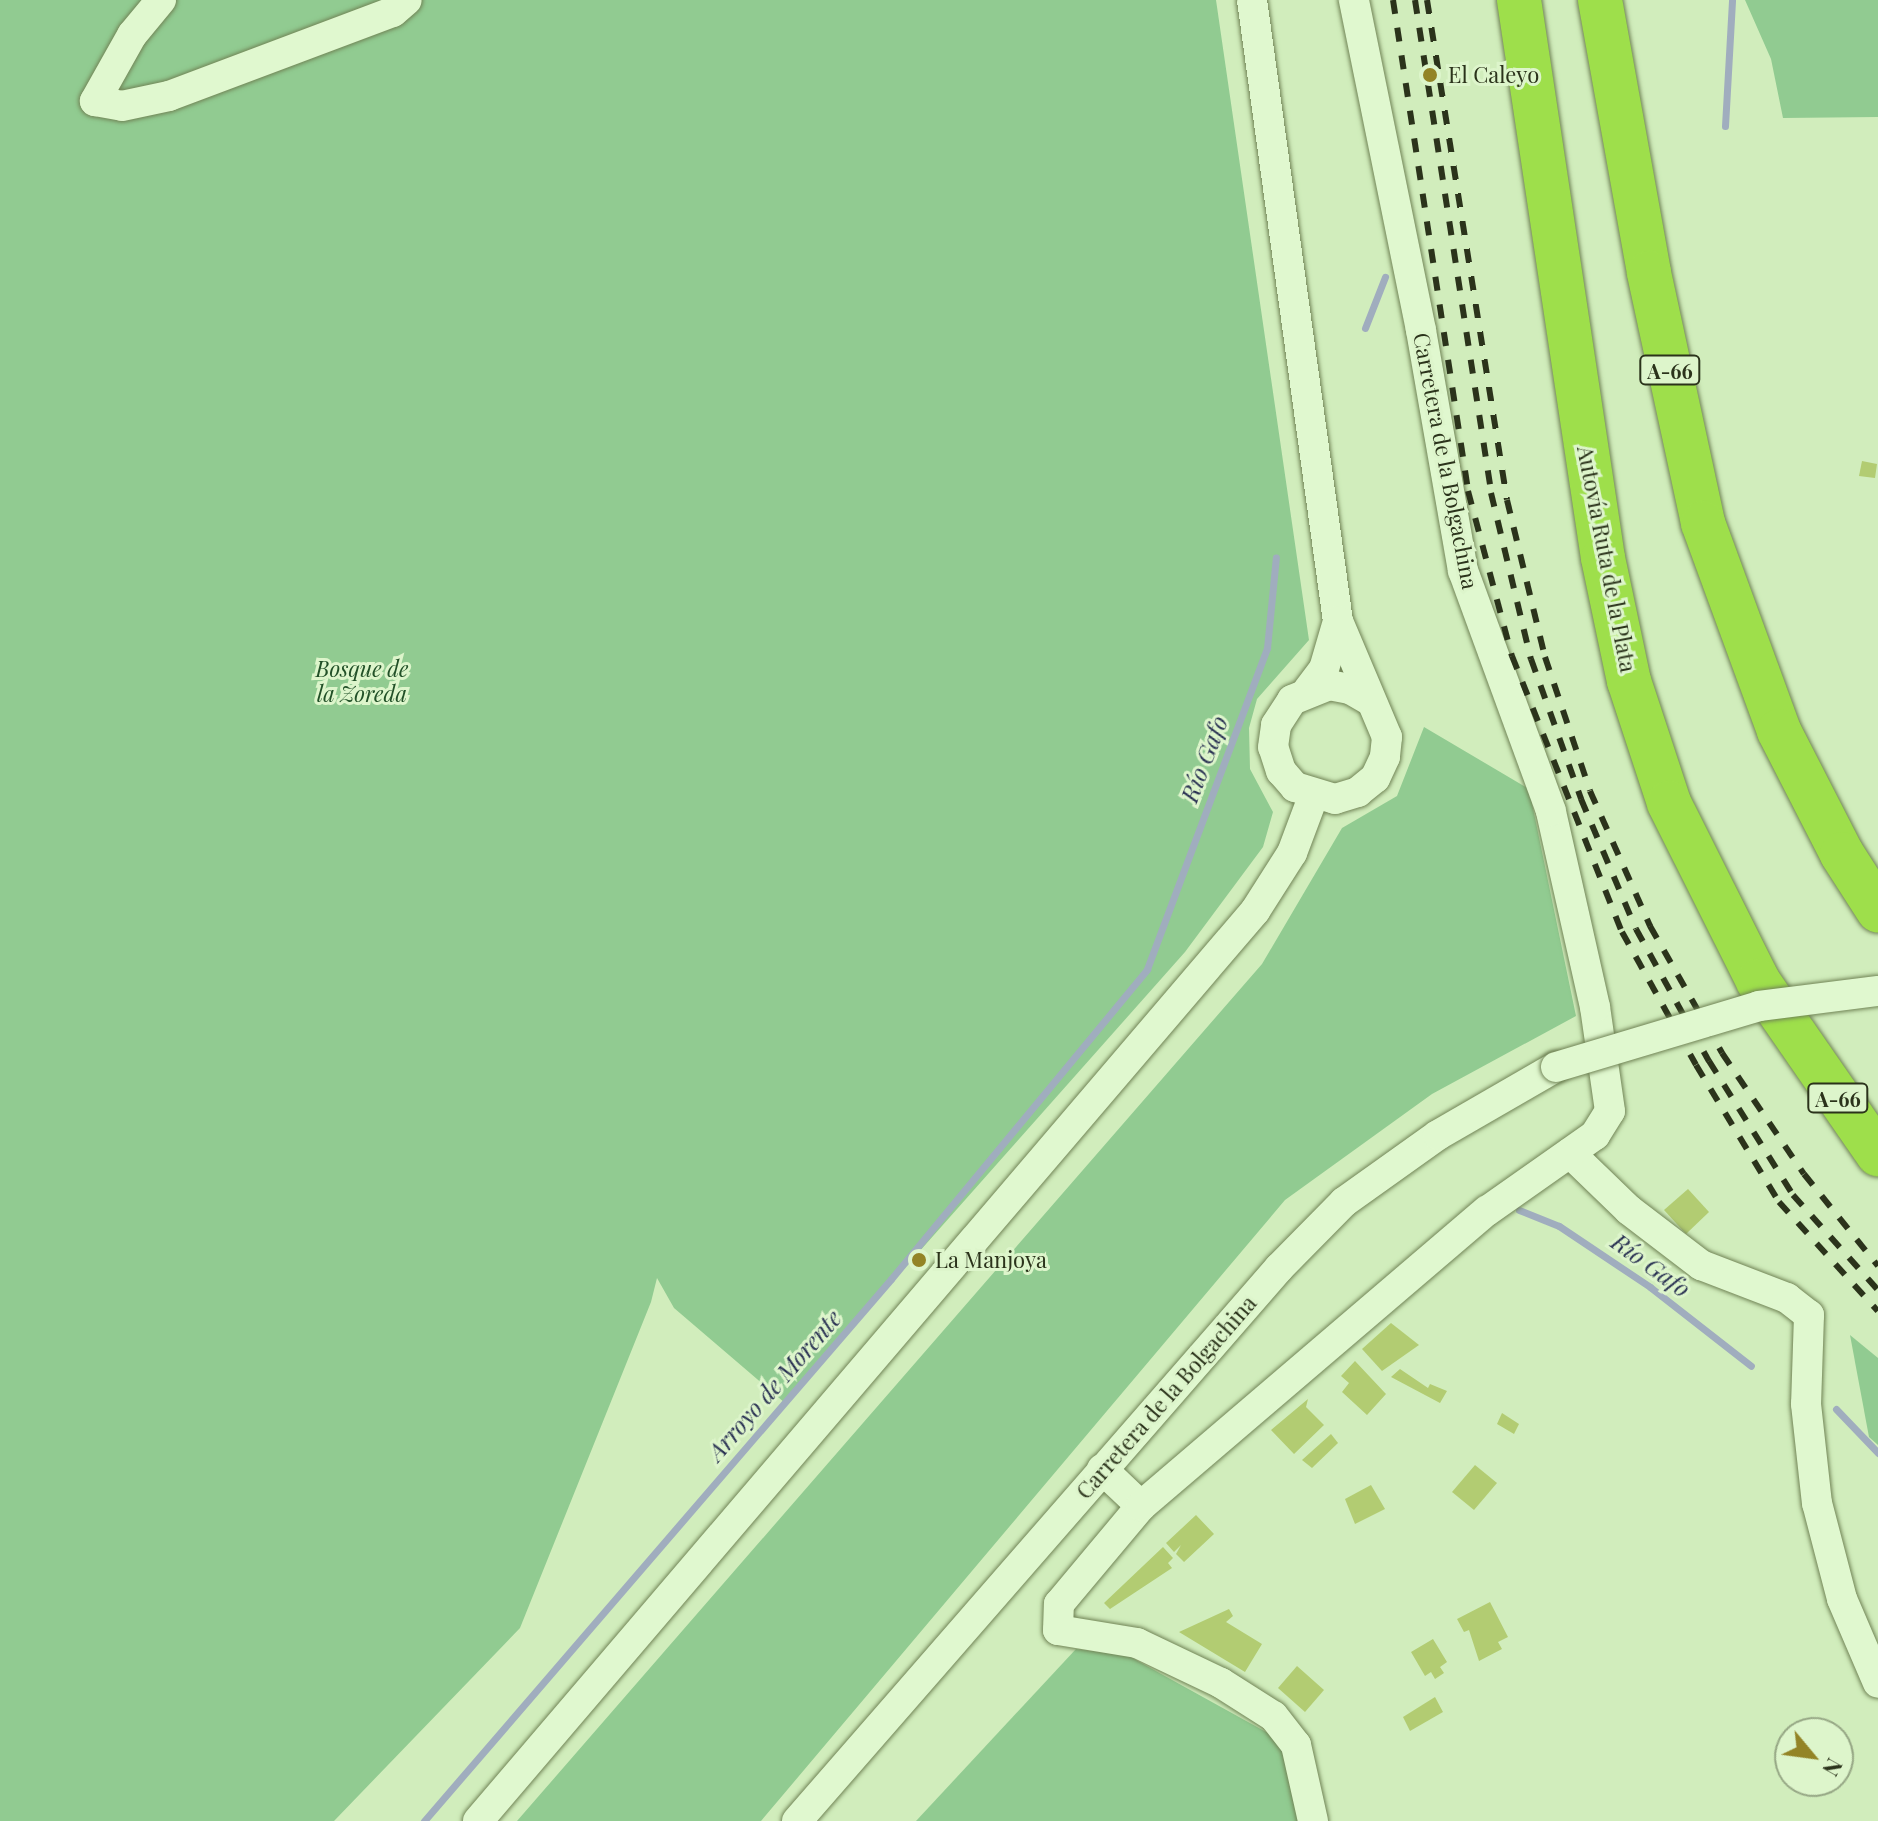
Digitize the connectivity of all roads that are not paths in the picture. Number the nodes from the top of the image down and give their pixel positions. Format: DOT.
graph roads {
  1 [pos="161,0"];
  2 [pos="407,0"];
  3 [pos="1252,0"];
  4 [pos="1354,0"];
  5 [pos="1519,0"];
  6 [pos="1600,0"];
  7 [pos="1338,621"];
  8 [pos="1308,690"];
  9 [pos="1369,700"];
  10 [pos="1313,797"];
  11 [pos="1878,910"];
  12 [pos="1878,991"];
  13 [pos="1570,1153"];
  14 [pos="1878,1154"];
  15 [pos="1102,1469"];
  16 [pos="1141,1506"];
  17 [pos="1878,1683"];
  18 [pos="478,1821"];
  19 [pos="797,1821"];
  20 [pos="1313,1821"];
  1 -- 2 [label="street"];
  3 -- 7 [label="street"];
  4 -- 13 [label="street, Carretera de la Bolgachina"];
  5 -- 14 [label="highway, Autovía Ruta de la Plata / A-66"];
  6 -- 11 [label="highway, A-66"];
  7 -- 8 [label="street"];
  7 -- 9 [label="street"];
  8 -- 9 [label="street"];
  8 -- 10 [label="street"];
  9 -- 10 [label="street"];
  10 -- 18 [label="street"];
  12 -- 15 [label="street, Carretera de la Bolgachina, bridge"];
  13 -- 16 [label="street, Carretera de la Bolgachina"];
  13 -- 17 [label="street"];
  15 -- 16 [label="street"];
  15 -- 19 [label="street, Carretera de la Bolgachina"];
  16 -- 20 [label="street, Carretera de la Bolgachina"];
}
